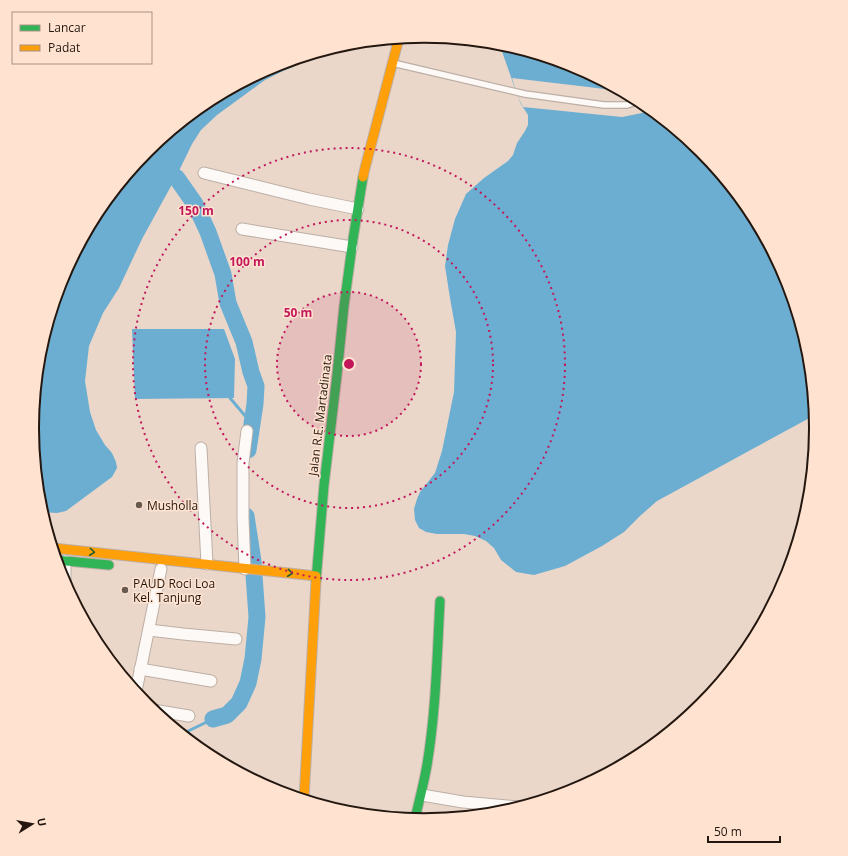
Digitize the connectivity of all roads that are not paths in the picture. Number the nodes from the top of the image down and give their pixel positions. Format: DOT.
graph roads {
  1 [pos="398,44"];
  2 [pos="393,63"];
  3 [pos="631,104"];
  4 [pos="204,173"];
  5 [pos="358,209"];
  6 [pos="242,229"];
  7 [pos="352,247"];
  8 [pos="246,431"];
  9 [pos="202,448"];
  10 [pos="58,549"];
  11 [pos="63,561"];
  12 [pos="207,564"];
  13 [pos="117,565"];
  14 [pos="161,569"];
  15 [pos="247,569"];
  16 [pos="271,580"];
  17 [pos="316,580"];
  18 [pos="440,601"];
  19 [pos="149,630"];
  20 [pos="236,639"];
  21 [pos="140,668"];
  22 [pos="212,681"];
  23 [pos="137,684"];
  24 [pos="165,712"];
  25 [pos="189,716"];
  26 [pos="304,794"];
  27 [pos="422,795"];
  28 [pos="501,805"];
  29 [pos="418,813"];
  1 -- 2 [label="main road, Jalan R.E. Martadinata"];
  2 -- 3 [label="lane"];
  2 -- 5 [label="main road, Jalan R.E. Martadinata"];
  4 -- 5 [label="street"];
  5 -- 7 [label="main road, Jalan R.E. Martadinata"];
  6 -- 7 [label="street"];
  7 -- 17 [label="main road, Jalan R.E. Martadinata"];
  8 -- 15 [label="street"];
  9 -- 12 [label="street"];
  10 -- 12 [label="main road, one-way"];
  11 -- 13 [label="main road"];
  12 -- 15 [label="main road"];
  14 -- 19 [label="street"];
  15 -- 17 [label="main road, one-way"];
  16 -- 17 [label="main road"];
  17 -- 26 [label="main road, Jalan R.E. Martadinata"];
  18 -- 27 [label="main road"];
  19 -- 20 [label="street"];
  19 -- 21 [label="street"];
  21 -- 22 [label="street"];
  21 -- 23 [label="street"];
  24 -- 25 [label="street"];
  27 -- 28 [label="street"];
  27 -- 29 [label="main road"];
}
